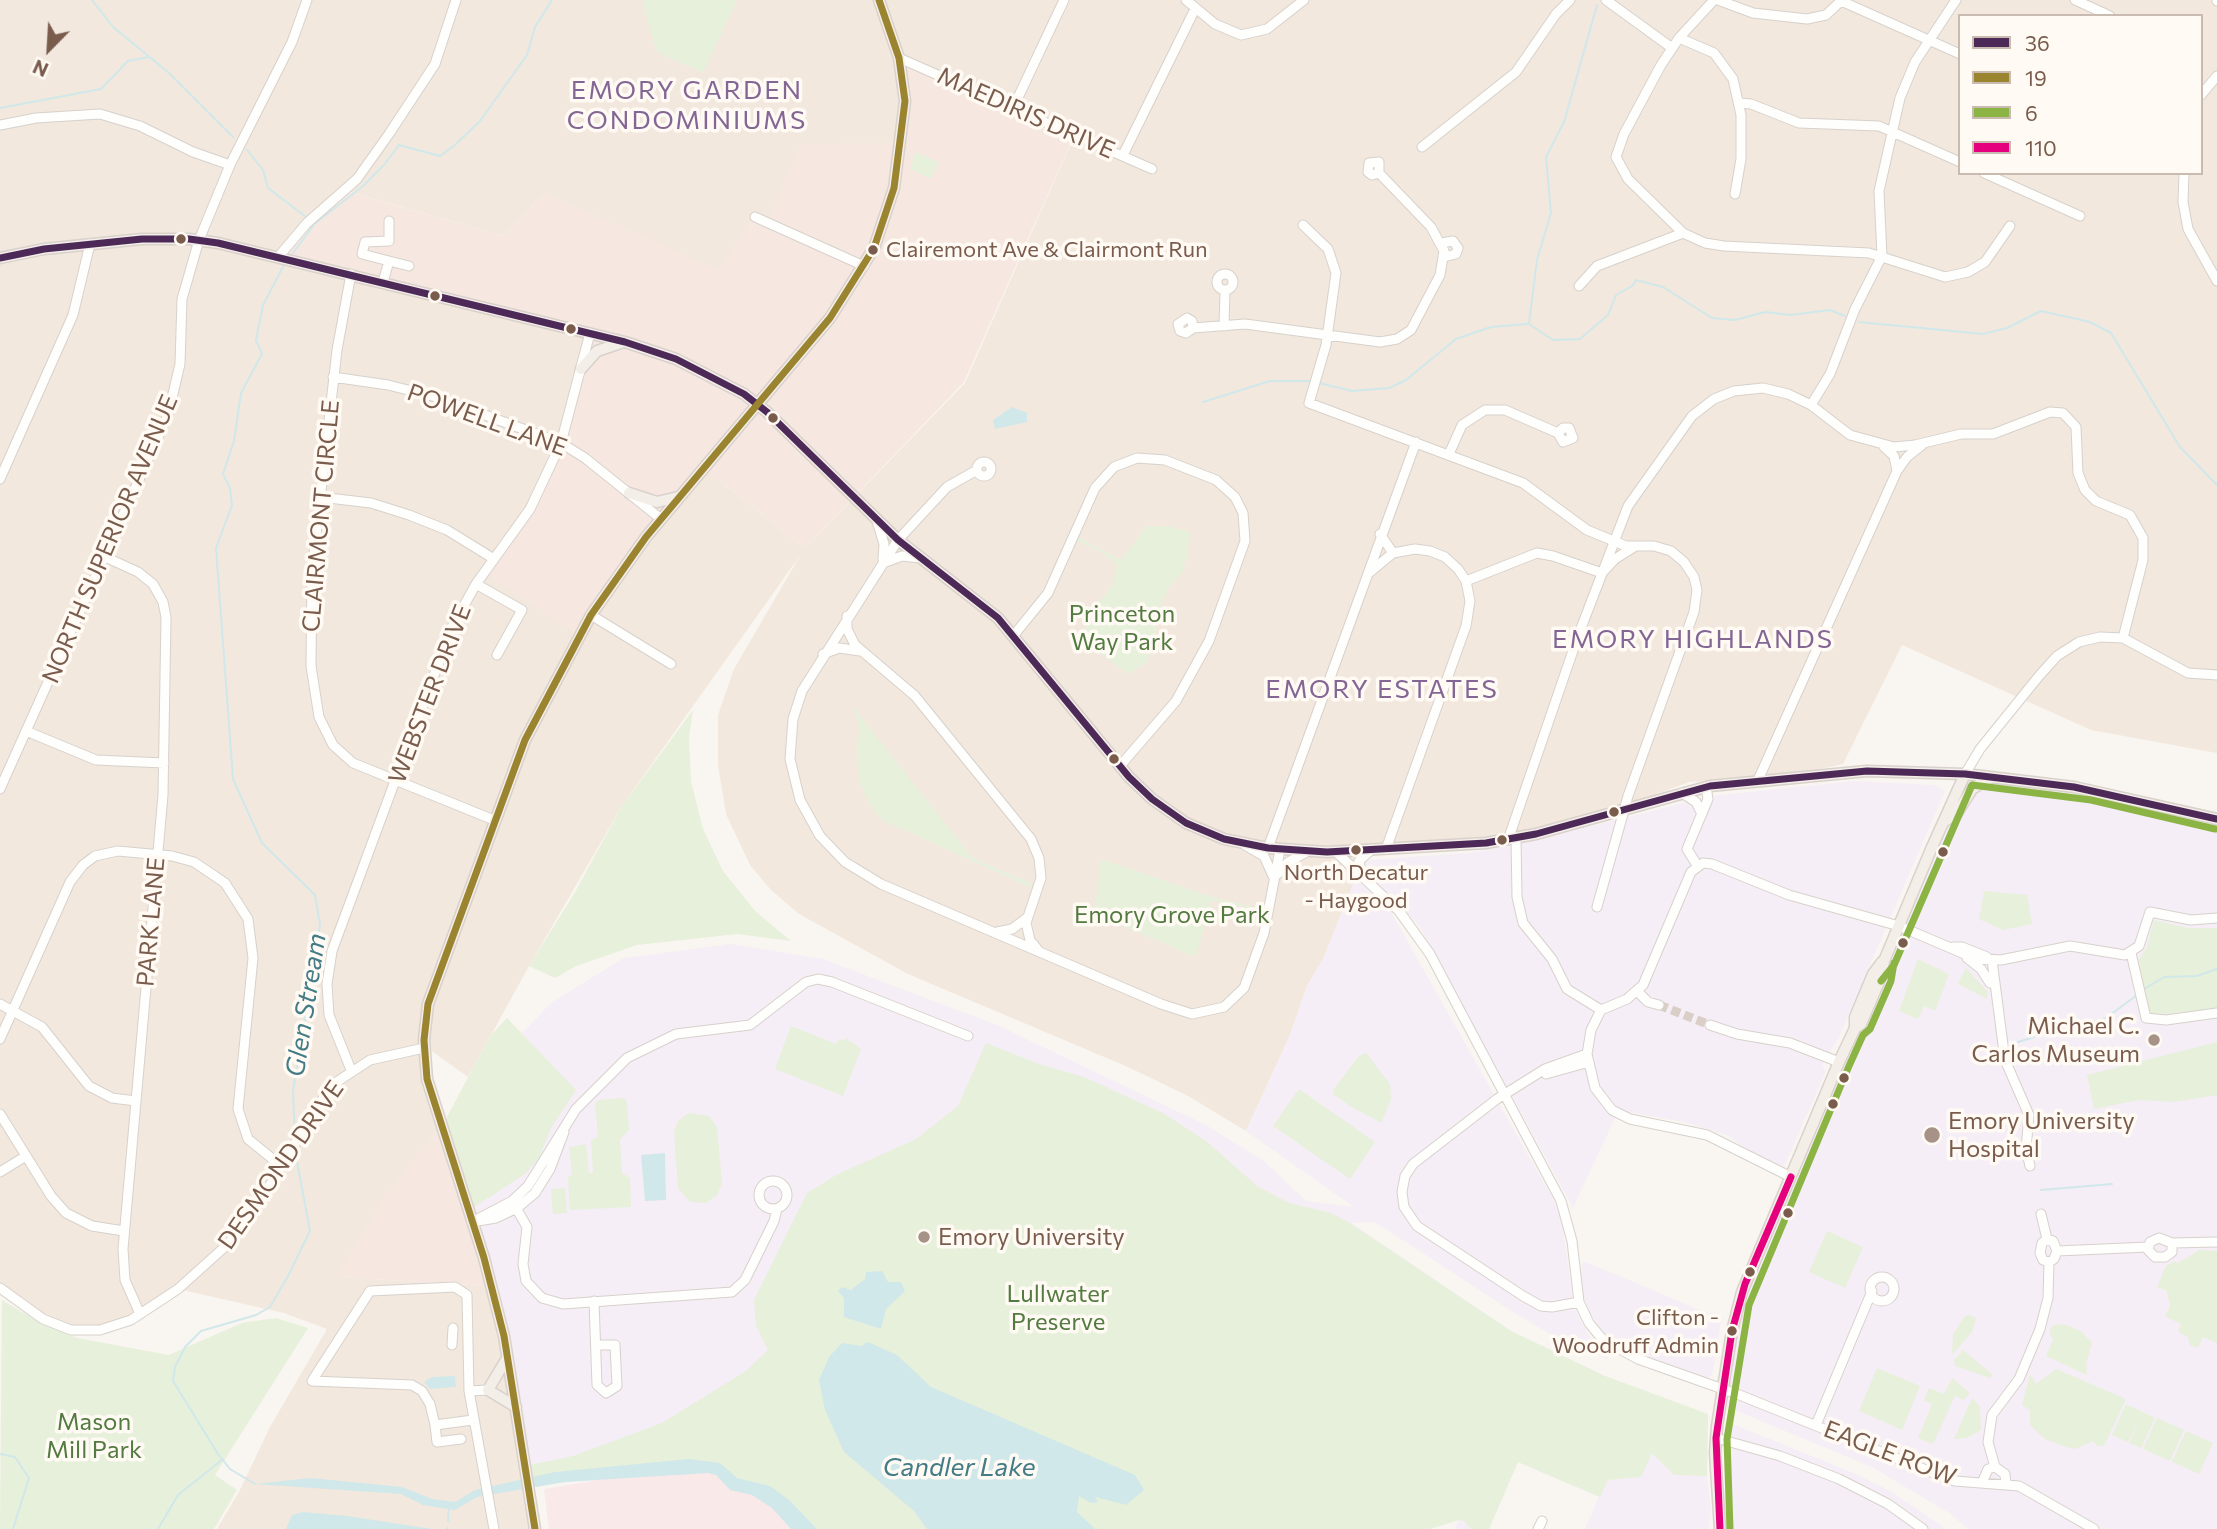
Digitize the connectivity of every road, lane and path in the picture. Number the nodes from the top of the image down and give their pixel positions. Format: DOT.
graph roads {
  1 [pos="307,0"];
  2 [pos="456,0"];
  3 [pos="879,0"];
  4 [pos="1064,0"];
  5 [pos="1186,0"];
  6 [pos="1304,0"];
  7 [pos="1570,0"];
  8 [pos="1716,0"];
  9 [pos="1956,0"];
  10 [pos="2075,0"];
  11 [pos="1842,1"];
  12 [pos="1605,2"];
  13 [pos="1195,9"];
  14 [pos="2106,14"];
  15 [pos="1679,38"];
  16 [pos="1929,40"];
  17 [pos="1672,48"];
  18 [pos="1958,53"];
  19 [pos="899,58"];
  20 [pos="2217,76"];
  21 [pos="2203,93"];
  22 [pos="1739,103"];
  23 [pos="1014,106"];
  24 [pos="0,125"];
  25 [pos="1892,130"];
  26 [pos="1422,147"];
  27 [pos="1123,155"];
  28 [pos="1958,161"];
  29 [pos="230,165"];
  30 [pos="1152,169"];
  31 [pos="1379,173"];
  32 [pos="1988,175"];
  33 [pos="2184,175"];
  34 [pos="1735,194"];
  35 [pos="2080,216"];
  36 [pos="755,217"];
  37 [pos="389,221"];
  38 [pos="1303,225"];
  39 [pos="2010,226"];
  40 [pos="1683,233"];
  41 [pos="200,240"];
  42 [pos="388,241"];
  43 [pos="1441,243"];
  44 [pos="90,244"];
  45 [pos="279,256"];
  46 [pos="1882,256"];
  47 [pos="1444,257"];
  48 [pos="0,258"];
  49 [pos="386,260"];
  50 [pos="864,266"];
  51 [pos="409,267"];
  52 [pos="351,274"];
  53 [pos="2217,281"];
  54 [pos="383,282"];
  55 [pos="1579,285"];
  56 [pos="1225,290"];
  57 [pos="1224,327"];
  58 [pos="1193,328"];
  59 [pos="590,333"];
  60 [pos="1328,335"];
  61 [pos="625,342"];
  62 [pos="582,369"];
  63 [pos="333,377"];
  64 [pos="758,405"];
  65 [pos="1811,405"];
  66 [pos="1558,433"];
  67 [pos="1930,441"];
  68 [pos="1416,442"];
  69 [pos="561,443"];
  70 [pos="1882,446"];
  71 [pos="1449,454"];
  72 [pos="977,470"];
  73 [pos="1897,471"];
  74 [pos="0,479"];
  75 [pos="629,493"];
  76 [pos="320,496"];
  77 [pos="681,496"];
  78 [pos="661,519"];
  79 [pos="877,521"];
  80 [pos="1380,534"];
  81 [pos="898,540"];
  82 [pos="1614,540"];
  83 [pos="1635,547"];
  84 [pos="1393,553"];
  85 [pos="105,557"];
  86 [pos="923,558"];
  87 [pos="494,559"];
  88 [pos="881,564"];
  89 [pos="1602,573"];
  90 [pos="1367,576"];
  91 [pos="1466,581"];
  92 [pos="476,584"];
  93 [pos="591,614"];
  94 [pos="847,616"];
  95 [pos="1014,635"];
  96 [pos="2123,638"];
  97 [pos="860,650"];
  98 [pos="497,655"];
  99 [pos="822,655"];
  100 [pos="671,664"];
  101 [pos="2217,675"];
  102 [pos="26,731"];
  103 [pos="164,763"];
  104 [pos="1120,766"];
  105 [pos="1965,774"];
  106 [pos="1992,777"];
  107 [pos="1758,780"];
  108 [pos="396,782"];
  109 [pos="1959,786"];
  110 [pos="1706,787"];
  111 [pos="0,789"];
  112 [pos="1682,793"];
  113 [pos="1624,809"];
  114 [pos="1702,814"];
  115 [pos="2217,819"];
  116 [pos="494,820"];
  117 [pos="1943,823"];
  118 [pos="1512,839"];
  119 [pos="1245,845"];
  120 [pos="1932,847"];
  121 [pos="1268,848"];
  122 [pos="1386,849"];
  123 [pos="1280,850"];
  124 [pos="1371,850"];
  125 [pos="1308,851"];
  126 [pos="1336,852"];
  127 [pos="156,854"];
  128 [pos="1697,865"];
  129 [pos="1361,873"];
  130 [pos="1274,882"];
  131 [pos="1597,907"];
  132 [pos="1027,918"];
  133 [pos="2217,918"];
  134 [pos="1900,922"];
  135 [pos="995,932"];
  136 [pos="1957,950"];
  137 [pos="1042,953"];
  138 [pos="2131,953"];
  139 [pos="1992,960"];
  140 [pos="1994,991"];
  141 [pos="0,1004"];
  142 [pos="13,1010"];
  143 [pos="1601,1010"];
  144 [pos="2217,1013"];
  145 [pos="1710,1025"];
  146 [pos="968,1036"];
  147 [pos="0,1039"];
  148 [pos="424,1048"];
  149 [pos="1588,1058"];
  150 [pos="1839,1062"];
  151 [pos="351,1070"];
  152 [pos="1503,1095"];
  153 [pos="136,1101"];
  154 [pos="0,1114"];
  155 [pos="26,1156"];
  156 [pos="281,1165"];
  157 [pos="2030,1166"];
  158 [pos="0,1172"];
  159 [pos="1791,1177"];
  160 [pos="514,1205"];
  161 [pos="777,1209"];
  162 [pos="2041,1214"];
  163 [pos="472,1222"];
  164 [pos="124,1231"];
  165 [pos="2047,1239"];
  166 [pos="2217,1242"];
  167 [pos="2172,1243"];
  168 [pos="2148,1247"];
  169 [pos="2057,1251"];
  170 [pos="2049,1262"];
  171 [pos="0,1288"];
  172 [pos="1872,1291"];
  173 [pos="594,1301"];
  174 [pos="1579,1301"];
  175 [pos="1883,1303"];
  176 [pos="140,1314"];
  177 [pos="1862,1320"];
  178 [pos="453,1336"];
  179 [pos="467,1336"];
  180 [pos="596,1345"];
  181 [pos="508,1355"];
  182 [pos="488,1390"];
  183 [pos="469,1391"];
  184 [pos="1722,1393"];
  185 [pos="516,1407"];
  186 [pos="473,1420"];
  187 [pos="435,1425"];
  188 [pos="1816,1425"];
  189 [pos="1716,1438"];
  190 [pos="461,1439"];
  191 [pos="1995,1467"];
  192 [pos="1982,1483"];
  193 [pos="2006,1483"];
  194 [pos="1919,1528"];
  195 [pos="494,1529"];
  196 [pos="535,1529"];
  197 [pos="1720,1529"];
  198 [pos="2094,1529"];
  1 -- 29 [label="street, NORTH SUPERIOR AVENUE"];
  2 -- 45 [label="street"];
  3 -- 19 [label="main road"];
  4 -- 23 [label="street"];
  5 -- 13 [label="street"];
  6 -- 13 [label="street"];
  7 -- 26 [label="street"];
  8 -- 11 [label="street"];
  8 -- 15 [label="street"];
  9 -- 16 [label="street"];
  10 -- 14 [label="street"];
  11 -- 16 [label="street"];
  12 -- 17 [label="street"];
  13 -- 27 [label="street"];
  15 -- 17 [label="street"];
  15 -- 22 [label="street"];
  16 -- 18 [label="street"];
  16 -- 25 [label="street"];
  17 -- 40 [label="street"];
  19 -- 23 [label="street, MAEDIRIS DRIVE"];
  19 -- 50 [label="main road"];
  20 -- 21 [label="street"];
  22 -- 25 [label="street"];
  22 -- 34 [label="street"];
  23 -- 27 [label="street, MAEDIRIS DRIVE"];
  24 -- 29 [label="street"];
  25 -- 28 [label="street"];
  25 -- 46 [label="street"];
  27 -- 30 [label="street, MAEDIRIS DRIVE"];
  29 -- 41 [label="street, NORTH SUPERIOR AVENUE"];
  31 -- 43 [label="street"];
  32 -- 35 [label="street"];
  33 -- 53 [label="street"];
  36 -- 50 [label="street"];
  37 -- 42 [label="street"];
  38 -- 60 [label="street"];
  39 -- 46 [label="street"];
  40 -- 46 [label="street"];
  40 -- 55 [label="street"];
  41 -- 44 [label="main road"];
  41 -- 45 [label="main road"];
  41 -- 85 [label="street, NORTH SUPERIOR AVENUE"];
  42 -- 49 [label="street"];
  42 -- 49 [label="street"];
  43 -- 47 [label="street"];
  43 -- 47 [label="street"];
  44 -- 48 [label="main road"];
  44 -- 74 [label="street"];
  45 -- 52 [label="main road"];
  46 -- 65 [label="street"];
  47 -- 60 [label="street"];
  49 -- 51 [label="street"];
  49 -- 54 [label="street"];
  50 -- 64 [label="main road"];
  52 -- 54 [label="main road"];
  52 -- 63 [label="street, CLAIRMONT CIRCLE"];
  54 -- 59 [label="main road"];
  56 -- 57 [label="street"];
  57 -- 58 [label="street"];
  57 -- 60 [label="street"];
  59 -- 61 [label="main road"];
  59 -- 62 [label="street, WEBSTER DRIVE"];
  60 -- 68 [label="street"];
  61 -- 62 [label="main road"];
  61 -- 64 [label="main road"];
  62 -- 69 [label="street, WEBSTER DRIVE"];
  63 -- 69 [label="street, POWELL LANE"];
  63 -- 76 [label="street, CLAIRMONT CIRCLE"];
  64 -- 77 [label="main road"];
  64 -- 79 [label="main road"];
  65 -- 70 [label="street"];
  65 -- 82 [label="street"];
  66 -- 71 [label="street"];
  67 -- 70 [label="street"];
  67 -- 73 [label="street"];
  67 -- 96 [label="street"];
  68 -- 71 [label="street"];
  68 -- 80 [label="street"];
  69 -- 75 [label="street, POWELL LANE"];
  69 -- 87 [label="street, WEBSTER DRIVE"];
  70 -- 73 [label="street"];
  71 -- 82 [label="street"];
  72 -- 81 [label="street"];
  73 -- 107 [label="street"];
  75 -- 77 [label="main road"];
  75 -- 78 [label="street, POWELL LANE"];
  76 -- 87 [label="street"];
  76 -- 108 [label="street, CLAIRMONT CIRCLE"];
  77 -- 78 [label="main road"];
  78 -- 93 [label="main road"];
  79 -- 81 [label="main road"];
  79 -- 88 [label="street"];
  80 -- 84 [label="street"];
  80 -- 90 [label="street"];
  81 -- 86 [label="main road"];
  81 -- 88 [label="street"];
  82 -- 83 [label="street"];
  82 -- 89 [label="street"];
  83 -- 89 [label="street"];
  83 -- 113 [label="street"];
  84 -- 90 [label="street"];
  84 -- 91 [label="street"];
  85 -- 102 [label="street, NORTH SUPERIOR AVENUE"];
  85 -- 103 [label="street, PARK LANE"];
  86 -- 88 [label="street"];
  86 -- 95 [label="main road"];
  87 -- 92 [label="street, WEBSTER DRIVE"];
  88 -- 94 [label="street"];
  89 -- 91 [label="street"];
  89 -- 118 [label="street"];
  90 -- 121 [label="street"];
  91 -- 122 [label="street"];
  92 -- 98 [label="street"];
  92 -- 108 [label="street, WEBSTER DRIVE"];
  93 -- 100 [label="street"];
  93 -- 116 [label="main road"];
  94 -- 97 [label="street"];
  94 -- 99 [label="street"];
  95 -- 104 [label="main road"];
  95 -- 104 [label="street"];
  96 -- 101 [label="street"];
  96 -- 105 [label="street"];
  97 -- 99 [label="street"];
  97 -- 132 [label="street"];
  99 -- 135 [label="street"];
  102 -- 103 [label="street"];
  102 -- 111 [label="street, NORTH SUPERIOR AVENUE"];
  103 -- 127 [label="street, PARK LANE"];
  104 -- 119 [label="main road"];
  105 -- 106 [label="main road"];
  105 -- 107 [label="main road"];
  105 -- 109 [label="main road"];
  106 -- 115 [label="main road"];
  106 -- 117 [label="main road"];
  107 -- 110 [label="main road"];
  108 -- 116 [label="street, CLAIRMONT CIRCLE"];
  108 -- 151 [label="street, WEBSTER DRIVE"];
  109 -- 117 [label="main road"];
  109 -- 120 [label="main road"];
  110 -- 112 [label="main road"];
  110 -- 114 [label="street"];
  112 -- 113 [label="main road"];
  112 -- 114 [label="street"];
  113 -- 118 [label="main road"];
  113 -- 131 [label="street"];
  114 -- 128 [label="street"];
  116 -- 148 [label="main road"];
  117 -- 120 [label="main road"];
  118 -- 122 [label="main road"];
  118 -- 143 [label="street"];
  119 -- 121 [label="main road"];
  119 -- 130 [label="street"];
  120 -- 134 [label="main road"];
  121 -- 123 [label="main road"];
  122 -- 124 [label="main road"];
  123 -- 125 [label="main road"];
  123 -- 130 [label="street"];
  124 -- 126 [label="main road"];
  124 -- 129 [label="street"];
  125 -- 126 [label="main road"];
  125 -- 130 [label="street"];
  126 -- 129 [label="street"];
  127 -- 142 [label="street"];
  127 -- 153 [label="street, PARK LANE"];
  127 -- 156 [label="street"];
  128 -- 134 [label="street"];
  128 -- 143 [label="street"];
  129 -- 152 [label="street"];
  130 -- 137 [label="street"];
  132 -- 135 [label="street"];
  132 -- 137 [label="street"];
  133 -- 138 [label="street"];
  134 -- 136 [label="street"];
  134 -- 150 [label="main road"];
  135 -- 137 [label="street"];
  136 -- 139 [label="street"];
  136 -- 140 [label="street"];
  138 -- 139 [label="street"];
  138 -- 144 [label="street"];
  139 -- 140 [label="street"];
  140 -- 157 [label="street"];
  141 -- 142 [label="street"];
  142 -- 147 [label="street"];
  142 -- 153 [label="street"];
  143 -- 149 [label="street"];
  145 -- 150 [label="street"];
  146 -- 160 [label="street"];
  148 -- 151 [label="street, DESMOND DRIVE"];
  148 -- 163 [label="main road"];
  149 -- 152 [label="street"];
  149 -- 159 [label="street"];
  150 -- 159 [label="main road"];
  151 -- 156 [label="street, DESMOND DRIVE"];
  152 -- 174 [label="street"];
  152 -- 174 [label="street"];
  153 -- 164 [label="street, PARK LANE"];
  154 -- 155 [label="street"];
  155 -- 158 [label="street"];
  155 -- 164 [label="street"];
  156 -- 176 [label="street, DESMOND DRIVE"];
  159 -- 184 [label="main road"];
  160 -- 163 [label="street"];
  160 -- 173 [label="street"];
  161 -- 173 [label="street"];
  162 -- 165 [label="street"];
  163 -- 181 [label="main road"];
  164 -- 176 [label="street, PARK LANE"];
  165 -- 169 [label="street"];
  165 -- 170 [label="street"];
  166 -- 167 [label="street"];
  167 -- 168 [label="street"];
  167 -- 168 [label="street"];
  168 -- 169 [label="street"];
  169 -- 170 [label="street"];
  170 -- 191 [label="street"];
  171 -- 176 [label="street, DESMOND DRIVE"];
  172 -- 175 [label="street"];
  172 -- 175 [label="street"];
  172 -- 177 [label="street"];
  173 -- 180 [label="street"];
  174 -- 184 [label="street, EAGLE ROW"];
  175 -- 177 [label="street"];
  177 -- 188 [label="street"];
  178 -- 179 [label="street"];
  179 -- 183 [label="street"];
  179 -- 187 [label="street"];
  180 -- 180 [label="street"];
  181 -- 182 [label="main road"];
  181 -- 185 [label="main road"];
  182 -- 183 [label="street"];
  182 -- 185 [label="main road"];
  183 -- 186 [label="street"];
  184 -- 188 [label="street, EAGLE ROW"];
  184 -- 189 [label="main road"];
  185 -- 196 [label="main road"];
  186 -- 187 [label="street"];
  186 -- 195 [label="street"];
  187 -- 190 [label="street"];
  188 -- 192 [label="street, EAGLE ROW"];
  189 -- 194 [label="street"];
  189 -- 197 [label="main road"];
  191 -- 192 [label="street"];
  191 -- 193 [label="street"];
  192 -- 193 [label="street, EAGLE ROW"];
  193 -- 198 [label="street, EAGLE ROW"];
}
